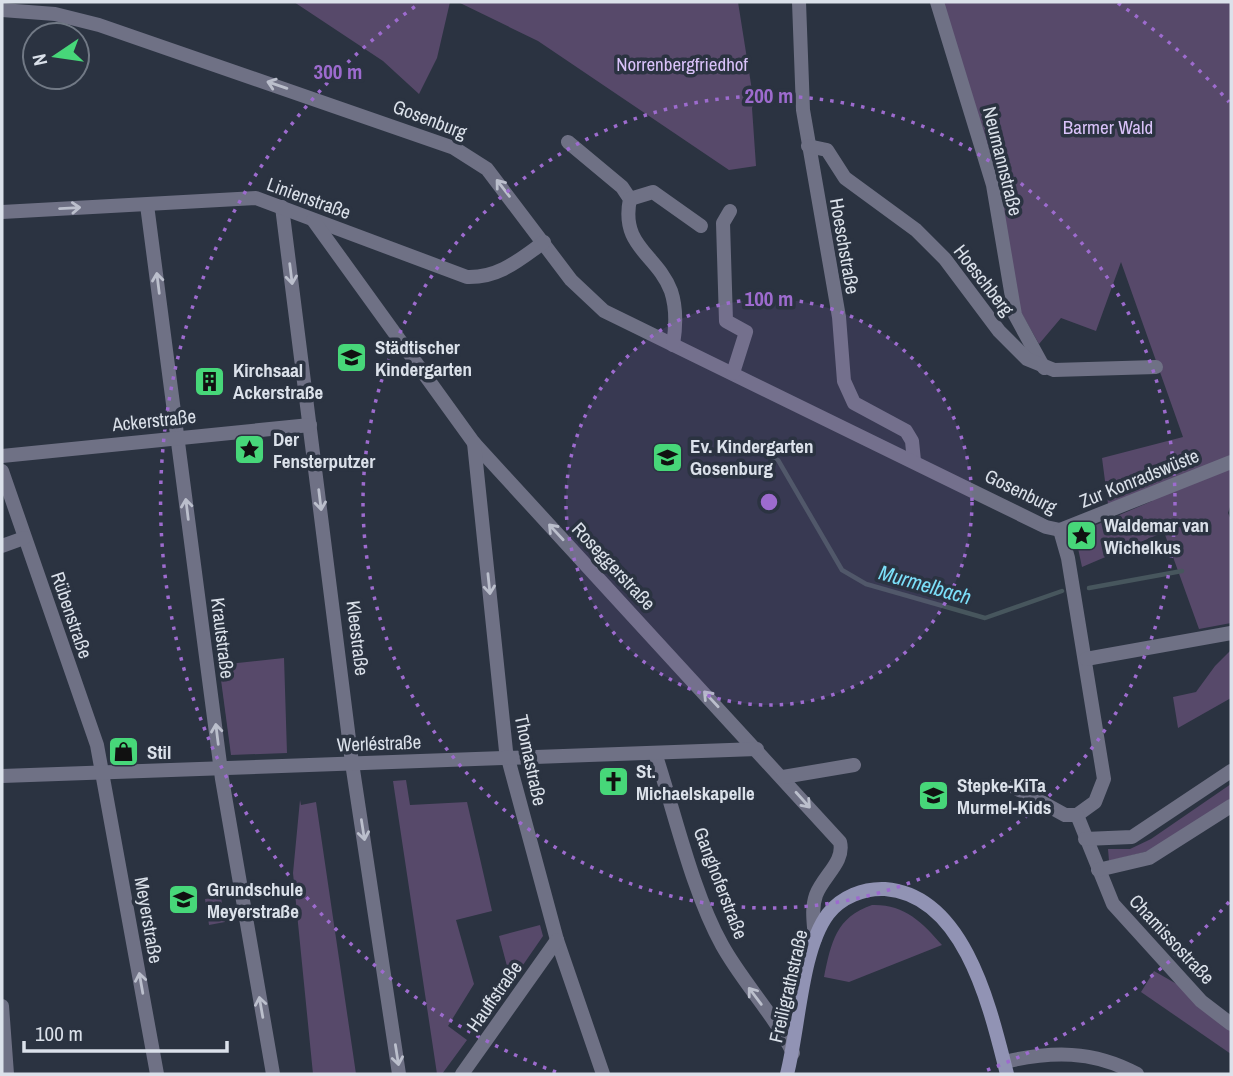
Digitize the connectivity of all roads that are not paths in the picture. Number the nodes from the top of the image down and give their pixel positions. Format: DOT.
graph roads {
  1 [pos="799,2"];
  2 [pos="937,2"];
  3 [pos="2,10"];
  4 [pos="568,142"];
  5 [pos="808,146"];
  6 [pos="630,199"];
  7 [pos="147,205"];
  8 [pos="282,207"];
  9 [pos="730,211"];
  10 [pos="2,212"];
  11 [pos="313,220"];
  12 [pos="701,226"];
  13 [pos="544,242"];
  14 [pos="673,345"];
  15 [pos="1156,367"];
  16 [pos="1044,369"];
  17 [pos="733,373"];
  18 [pos="310,425"];
  19 [pos="177,437"];
  20 [pos="474,443"];
  21 [pos="2,456"];
  22 [pos="914,461"];
  23 [pos="1231,462"];
  24 [pos="2,471"];
  25 [pos="1060,530"];
  26 [pos="24,538"];
  27 [pos="2,546"];
  28 [pos="1231,633"];
  29 [pos="1086,659"];
  30 [pos="757,749"];
  31 [pos="655,753"];
  32 [pos="508,759"];
  33 [pos="352,763"];
  34 [pos="854,765"];
  35 [pos="221,767"];
  36 [pos="1231,771"];
  37 [pos="103,772"];
  38 [pos="2,776"];
  39 [pos="782,777"];
  40 [pos="1014,788"];
  41 [pos="1231,806"];
  42 [pos="1077,815"];
  43 [pos="1085,839"];
  44 [pos="1098,870"];
  45 [pos="815,939"];
  46 [pos="557,940"];
  47 [pos="2,1006"];
  48 [pos="2,1024"];
  49 [pos="1231,1024"];
  50 [pos="793,1053"];
  51 [pos="1005,1068"];
  52 [pos="7,1074"];
  53 [pos="157,1074"];
  54 [pos="273,1074"];
  55 [pos="400,1074"];
  56 [pos="462,1074"];
  57 [pos="603,1074"];
  58 [pos="787,1074"];
  59 [pos="1137,1074"];
  1 -- 5 [label="street, Hoeschstraße"];
  2 -- 16 [label="street, Neumannstraße"];
  13 -- 3 [label="street, Gosenburg, one-way"];
  4 -- 6 [label="street"];
  5 -- 16 [label="street, Hoeschberg"];
  5 -- 22 [label="street, Hoeschstraße"];
  6 -- 12 [label="street"];
  6 -- 14 [label="street"];
  7 -- 8 [label="street, Linienstraße"];
  10 -- 7 [label="street, Linienstraße, one-way"];
  19 -- 7 [label="street, Krautstraße, one-way"];
  8 -- 11 [label="street, Linienstraße"];
  8 -- 18 [label="street, Kleestraße, one-way"];
  9 -- 17 [label="street"];
  11 -- 13 [label="street, Linienstraße"];
  11 -- 20 [label="street, Roseggerstraße"];
  13 -- 14 [label="street, Gosenburg"];
  14 -- 17 [label="street, Gosenburg"];
  15 -- 16 [label="street"];
  17 -- 22 [label="street, Gosenburg"];
  18 -- 19 [label="street, Ackerstraße"];
  18 -- 33 [label="street, Kleestraße, one-way"];
  19 -- 21 [label="street, Ackerstraße"];
  35 -- 19 [label="street, Krautstraße, one-way"];
  30 -- 20 [label="street, Roseggerstraße, one-way"];
  20 -- 32 [label="street, Thomastraße, one-way"];
  22 -- 25 [label="street, Gosenburg"];
  23 -- 25 [label="street, Zur Konradswüste"];
  24 -- 26 [label="street, Rübenstraße"];
  25 -- 29 [label="street, Gosenburg"];
  26 -- 27 [label="street"];
  26 -- 37 [label="street, Rübenstraße"];
  28 -- 29 [label="street"];
  29 -- 42 [label="street, Gosenburg"];
  30 -- 31 [label="street, Werléstraße"];
  30 -- 39 [label="street, Roseggerstraße"];
  31 -- 32 [label="street, Werléstraße"];
  50 -- 31 [label="street, Ganghoferstraße, one-way"];
  32 -- 33 [label="street, Werléstraße"];
  32 -- 46 [label="street, Thomastraße"];
  33 -- 35 [label="street, Werléstraße"];
  33 -- 55 [label="street, Kleestraße, one-way"];
  34 -- 39 [label="street"];
  35 -- 37 [label="street, Werléstraße"];
  54 -- 35 [label="street, Krautstraße, one-way"];
  36 -- 43 [label="street"];
  37 -- 38 [label="street, Werléstraße"];
  53 -- 37 [label="street, Meyerstraße, one-way"];
  39 -- 45 [label="street, Roseggerstraße, one-way"];
  40 -- 42 [label="street"];
  41 -- 44 [label="street"];
  42 -- 43 [label="street, Chamissostraße"];
  43 -- 44 [label="street, Chamissostraße"];
  44 -- 49 [label="street, Chamissostraße"];
  45 -- 50 [label="street, Freiligrathstraße"];
  45 -- 51 [label="street, Freiligrathstraße"];
  46 -- 56 [label="street, Hauffstraße"];
  46 -- 57 [label="street, Thomastraße"];
  47 -- 48 [label="street"];
  48 -- 52 [label="street"];
  50 -- 58 [label="street, Freiligrathstraße"];
  51 -- 59 [label="street"];
}
